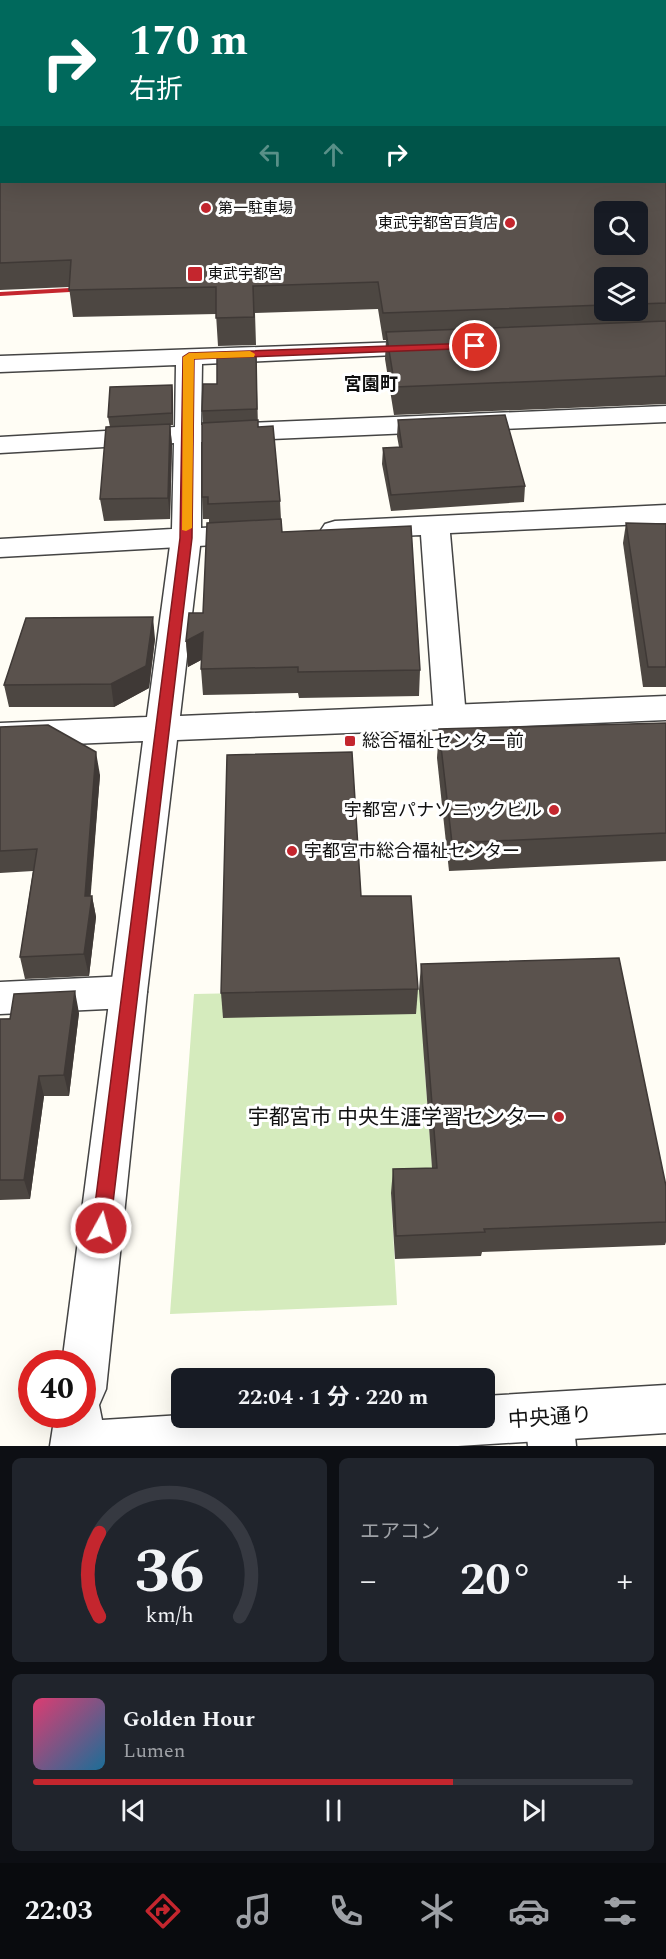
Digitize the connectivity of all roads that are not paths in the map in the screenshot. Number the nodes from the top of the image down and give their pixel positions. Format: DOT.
graph roads {
  1 [pos="451,347"];
  2 [pos="189,357"];
  3 [pos="0,364"];
  4 [pos="666,414"];
  5 [pos="189,434"];
  6 [pos="0,445"];
  7 [pos="666,513"];
  8 [pos="435,524"];
  9 [pos="186,538"];
  10 [pos="0,548"];
  11 [pos="666,708"];
  12 [pos="450,717"];
  13 [pos="162,727"];
  14 [pos="0,735"];
  15 [pos="128,992"];
  16 [pos="0,998"];
  17 [pos="87,1350"];
  18 [pos="666,1409"];
  19 [pos="77,1428"];
  20 [pos="551,1431"];
  21 [pos="75,1446"];
  1 -- 2 [label="street"];
  2 -- 3 [label="street"];
  2 -- 5 [label="street"];
  4 -- 5 [label="street"];
  5 -- 6 [label="street"];
  5 -- 9 [label="street"];
  7 -- 8 [label="street"];
  8 -- 9 [label="street"];
  8 -- 12 [label="street"];
  9 -- 10 [label="street"];
  9 -- 13 [label="street"];
  11 -- 12 [label="street"];
  12 -- 13 [label="street"];
  13 -- 14 [label="street"];
  13 -- 15 [label="street"];
  15 -- 16 [label="street"];
  15 -- 17 [label="street"];
  18 -- 20 [label="street, 中央通り"];
  19 -- 21 [label="street"];
  20 -- 21 [label="street, 中央通り"];
}
